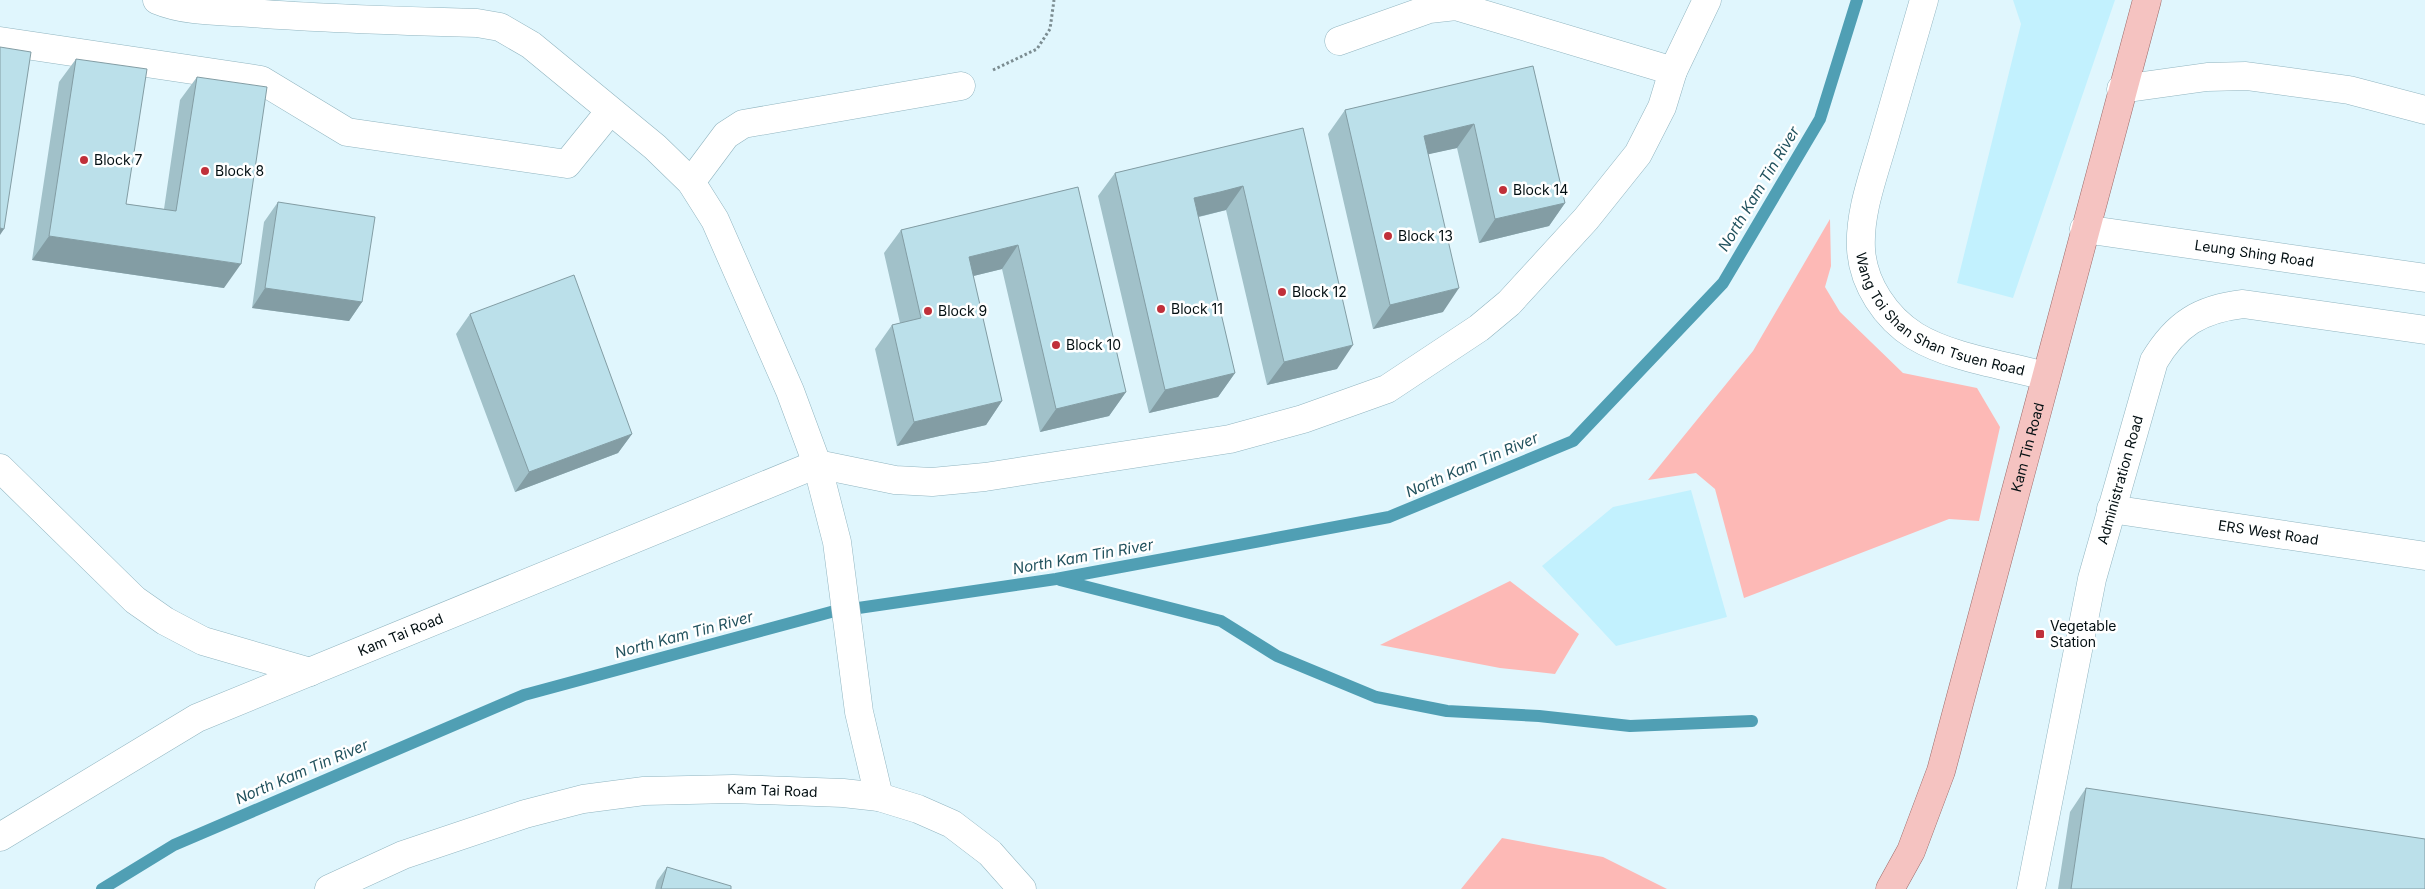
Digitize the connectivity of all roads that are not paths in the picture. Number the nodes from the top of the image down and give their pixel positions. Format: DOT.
graph roads {
  1 [pos="157,0"];
  2 [pos="1708,0"];
  3 [pos="1924,0"];
  4 [pos="2147,0"];
  5 [pos="315,9"];
  6 [pos="1339,41"];
  7 [pos="0,42"];
  8 [pos="1674,71"];
  9 [pos="961,86"];
  10 [pos="2121,89"];
  11 [pos="2425,110"];
  12 [pos="610,111"];
  13 [pos="691,182"];
  14 [pos="2084,229"];
  15 [pos="2425,278"];
  16 [pos="2425,330"];
  17 [pos="2045,376"];
  18 [pos="817,464"];
  19 [pos="0,468"];
  20 [pos="2111,509"];
  21 [pos="2425,556"];
  22 [pos="310,672"];
  23 [pos="879,796"];
  24 [pos="0,837"];
  25 [pos="329,889"];
  26 [pos="1022,889"];
  27 [pos="1890,889"];
  28 [pos="2031,889"];
  1 -- 5 [label="street"];
  2 -- 8 [label="street"];
  3 -- 17 [label="street, Wang Toi Shan Shan Tsuen Road"];
  4 -- 10 [label="main road, Kam Tin Road"];
  5 -- 12 [label="street"];
  6 -- 8 [label="street"];
  7 -- 12 [label="street"];
  8 -- 18 [label="street"];
  9 -- 13 [label="street"];
  10 -- 11 [label="street"];
  10 -- 14 [label="main road, Kam Tin Road"];
  12 -- 13 [label="street"];
  13 -- 18 [label="street"];
  14 -- 15 [label="street, Leung Shing Road"];
  14 -- 17 [label="main road, Kam Tin Road"];
  16 -- 20 [label="street, Administration Road"];
  17 -- 27 [label="main road, Kam Tin Road"];
  18 -- 22 [label="street, Kam Tai Road"];
  18 -- 23 [label="street"];
  19 -- 22 [label="street"];
  20 -- 21 [label="street, ERS West Road"];
  20 -- 28 [label="street, Administration Road"];
  22 -- 24 [label="street, Kam Tai Road"];
  23 -- 25 [label="street, Kam Tai Road"];
  23 -- 26 [label="street, Kam Tai Road"];
}
